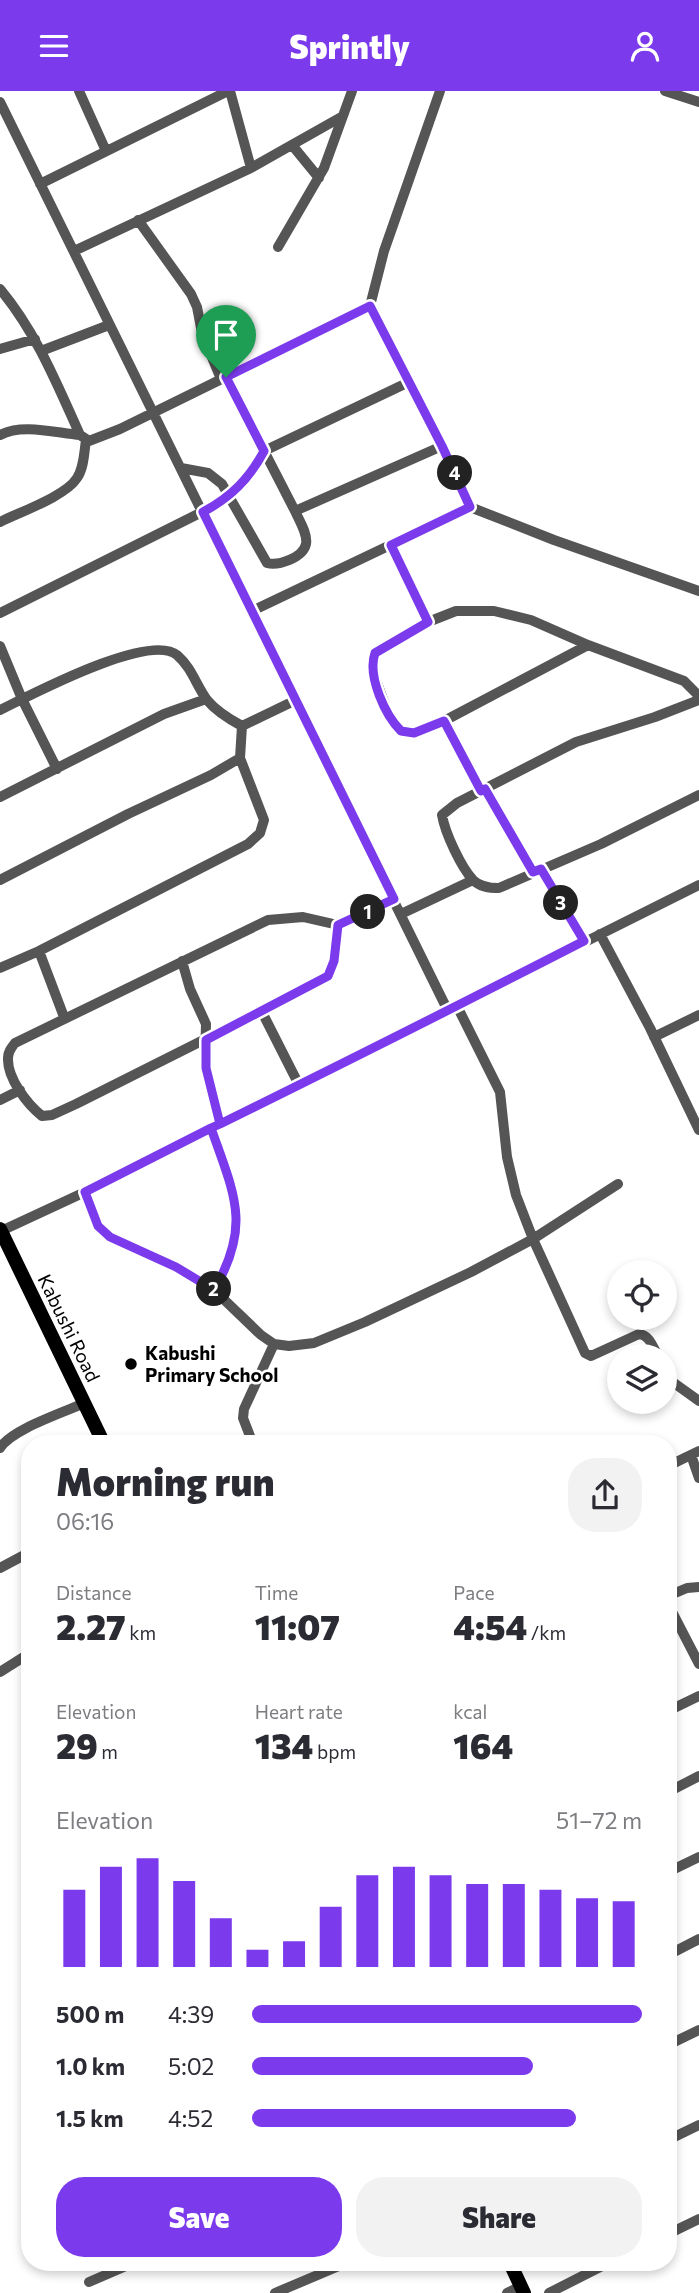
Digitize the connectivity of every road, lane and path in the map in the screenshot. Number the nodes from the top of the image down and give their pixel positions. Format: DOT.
graph roads {
  1 [pos="79,91"];
  2 [pos="229,91"];
  3 [pos="352,91"];
  4 [pos="440,91"];
  5 [pos="665,91"];
  6 [pos="699,101"];
  7 [pos="0,102"];
  8 [pos="342,116"];
  9 [pos="12,126"];
  10 [pos="0,132"];
  11 [pos="292,145"];
  12 [pos="106,151"];
  13 [pos="251,168"];
  14 [pos="319,178"];
  15 [pos="40,184"];
  16 [pos="138,220"];
  17 [pos="278,247"];
  18 [pos="74,251"];
  19 [pos="0,289"];
  20 [pos="370,306"];
  21 [pos="109,325"];
  22 [pos="35,339"];
  23 [pos="0,349"];
  24 [pos="41,351"];
  25 [pos="224,378"];
  26 [pos="409,382"];
  27 [pos="154,412"];
  28 [pos="0,435"];
  29 [pos="83,438"];
  30 [pos="442,446"];
  31 [pos="264,451"];
  32 [pos="181,468"];
  33 [pos="230,495"];
  34 [pos="470,507"];
  35 [pos="295,511"];
  36 [pos="203,512"];
  37 [pos="0,521"];
  38 [pos="391,545"];
  39 [pos="699,591"];
  40 [pos="252,611"];
  41 [pos="0,613"];
  42 [pos="428,622"];
  43 [pos="588,645"];
  44 [pos="0,646"];
  45 [pos="699,698"];
  46 [pos="22,699"];
  47 [pos="206,699"];
  48 [pos="296,700"];
  49 [pos="0,710"];
  50 [pos="444,721"];
  51 [pos="242,726"];
  52 [pos="240,758"];
  53 [pos="57,769"];
  54 [pos="483,790"];
  55 [pos="699,795"];
  56 [pos="0,797"];
  57 [pos="537,871"];
  58 [pos="0,880"];
  59 [pos="473,880"];
  60 [pos="699,885"];
  61 [pos="394,899"];
  62 [pos="401,914"];
  63 [pos="338,925"];
  64 [pos="600,934"];
  65 [pos="584,941"];
  66 [pos="39,951"];
  67 [pos="183,961"];
  68 [pos="0,968"];
  69 [pos="453,1008"];
  70 [pos="262,1012"];
  71 [pos="699,1015"];
  72 [pos="64,1017"];
  73 [pos="654,1037"];
  74 [pos="206,1040"];
  75 [pos="299,1085"];
  76 [pos="20,1090"];
  77 [pos="0,1100"];
  78 [pos="216,1126"];
  79 [pos="699,1131"];
  80 [pos="618,1184"];
  81 [pos="85,1192"];
  82 [pos="0,1230"];
  83 [pos="533,1239"];
  84 [pos="214,1290"];
  85 [pos="274,1344"];
  86 [pos="620,1344"];
  87 [pos="652,1344"];
  88 [pos="607,1349"];
  89 [pos="677,1385"];
  90 [pos="699,1401"];
  91 [pos="84,1403"];
  92 [pos="100,1435"];
  93 [pos="250,1435"];
  94 [pos="1,1441"];
  95 [pos="695,1453"];
  96 [pos="677,1462"];
  97 [pos="699,1478"];
  98 [pos="21,1557"];
  99 [pos="0,1568"];
  100 [pos="699,1587"];
  101 [pos="677,1592"];
  102 [pos="677,1619"];
  103 [pos="681,1625"];
  104 [pos="677,1627"];
  105 [pos="21,1659"];
  106 [pos="699,1664"];
  107 [pos="0,1672"];
  108 [pos="699,1696"];
  109 [pos="677,1707"];
  110 [pos="699,1776"];
  111 [pos="677,1787"];
  112 [pos="699,1857"];
  113 [pos="677,1868"];
  114 [pos="699,1939"];
  115 [pos="677,1950"];
  116 [pos="699,2030"];
  117 [pos="677,2041"];
  118 [pos="699,2125"];
  119 [pos="677,2136"];
  120 [pos="699,2220"];
  121 [pos="677,2230"];
  122 [pos="114,2271"];
  123 [pos="327,2271"];
  124 [pos="513,2271"];
  125 [pos="592,2271"];
  126 [pos="89,2282"];
  127 [pos="523,2290"];
  128 [pos="275,2293"];
  129 [pos="507,2293"];
  130 [pos="549,2293"];
  1 -- 12 [label="street"];
  2 -- 12 [label="street"];
  2 -- 13 [label="street"];
  3 -- 8 [label="street"];
  4 -- 20 [label="street"];
  5 -- 6 [label="street"];
  7 -- 9 [label="street"];
  8 -- 11 [label="street"];
  8 -- 14 [label="street"];
  9 -- 10 [label="street"];
  9 -- 15 [label="street"];
  11 -- 13 [label="street"];
  11 -- 14 [label="street"];
  12 -- 15 [label="street"];
  13 -- 16 [label="street"];
  14 -- 17 [label="street"];
  15 -- 18 [label="street"];
  16 -- 18 [label="street"];
  16 -- 25 [label="street"];
  18 -- 21 [label="street"];
  19 -- 22 [label="street"];
  20 -- 25 [label="street"];
  20 -- 26 [label="street"];
  21 -- 24 [label="street"];
  21 -- 27 [label="street"];
  22 -- 23 [label="street"];
  22 -- 24 [label="street"];
  24 -- 29 [label="street"];
  25 -- 27 [label="street"];
  25 -- 31 [label="street"];
  26 -- 30 [label="street"];
  26 -- 31 [label="street"];
  27 -- 29 [label="street"];
  27 -- 32 [label="street"];
  28 -- 29 [label="street"];
  29 -- 37 [label="street"];
  30 -- 34 [label="street"];
  30 -- 35 [label="street"];
  31 -- 33 [label="street"];
  31 -- 35 [label="street"];
  32 -- 33 [label="street"];
  32 -- 36 [label="street"];
  33 -- 35 [label="street"];
  33 -- 36 [label="street"];
  34 -- 38 [label="street"];
  34 -- 39 [label="street"];
  36 -- 40 [label="street"];
  36 -- 41 [label="street"];
  38 -- 40 [label="street"];
  38 -- 42 [label="street"];
  40 -- 48 [label="street"];
  42 -- 43 [label="street"];
  42 -- 50 [label="street"];
  43 -- 45 [label="street"];
  43 -- 50 [label="street"];
  44 -- 46 [label="street"];
  45 -- 54 [label="street"];
  46 -- 47 [label="street"];
  46 -- 49 [label="street"];
  46 -- 53 [label="street"];
  47 -- 51 [label="street"];
  47 -- 53 [label="street"];
  48 -- 51 [label="street"];
  48 -- 61 [label="street"];
  50 -- 54 [label="street"];
  51 -- 52 [label="street"];
  52 -- 58 [label="street"];
  52 -- 66 [label="street"];
  53 -- 56 [label="street"];
  54 -- 57 [label="street"];
  54 -- 59 [label="street"];
  55 -- 57 [label="street"];
  57 -- 59 [label="street"];
  57 -- 65 [label="street"];
  59 -- 62 [label="street"];
  60 -- 64 [label="street"];
  61 -- 62 [label="street"];
  61 -- 63 [label="street"];
  62 -- 69 [label="street"];
  63 -- 67 [label="street"];
  63 -- 70 [label="street"];
  64 -- 65 [label="street"];
  64 -- 73 [label="street"];
  65 -- 69 [label="street"];
  66 -- 68 [label="street"];
  66 -- 72 [label="street"];
  67 -- 72 [label="street"];
  67 -- 74 [label="street"];
  69 -- 75 [label="street"];
  69 -- 83 [label="street"];
  70 -- 74 [label="street"];
  70 -- 75 [label="street"];
  71 -- 73 [label="street"];
  72 -- 76 [label="street"];
  73 -- 79 [label="street"];
  74 -- 76 [label="street"];
  74 -- 78 [label="street"];
  75 -- 78 [label="street"];
  76 -- 77 [label="street"];
  78 -- 81 [label="street"];
  78 -- 84 [label="street"];
  80 -- 83 [label="street"];
  81 -- 82 [label="street"];
  81 -- 84 [label="street"];
  82 -- 91 [label="main road, Kabushi Road"];
  83 -- 85 [label="street"];
  83 -- 88 [label="street"];
  84 -- 85 [label="street"];
  85 -- 93 [label="street"];
  86 -- 87 [label="street"];
  89 -- 90 [label="street"];
  91 -- 92 [label="main road, Kabushi Road"];
  91 -- 94 [label="street"];
  95 -- 96 [label="street"];
  95 -- 97 [label="street"];
  98 -- 99 [label="street"];
  100 -- 101 [label="street"];
  102 -- 103 [label="street"];
  103 -- 104 [label="street"];
  103 -- 106 [label="street"];
  105 -- 107 [label="street"];
  108 -- 109 [label="street"];
  110 -- 111 [label="street"];
  112 -- 113 [label="street"];
  114 -- 115 [label="street"];
  116 -- 117 [label="street"];
  118 -- 119 [label="street"];
  120 -- 121 [label="street"];
  122 -- 126 [label="street"];
  123 -- 128 [label="street"];
  124 -- 127 [label="main road"];
  125 -- 130 [label="street"];
  127 -- 129 [label="street"];
}
